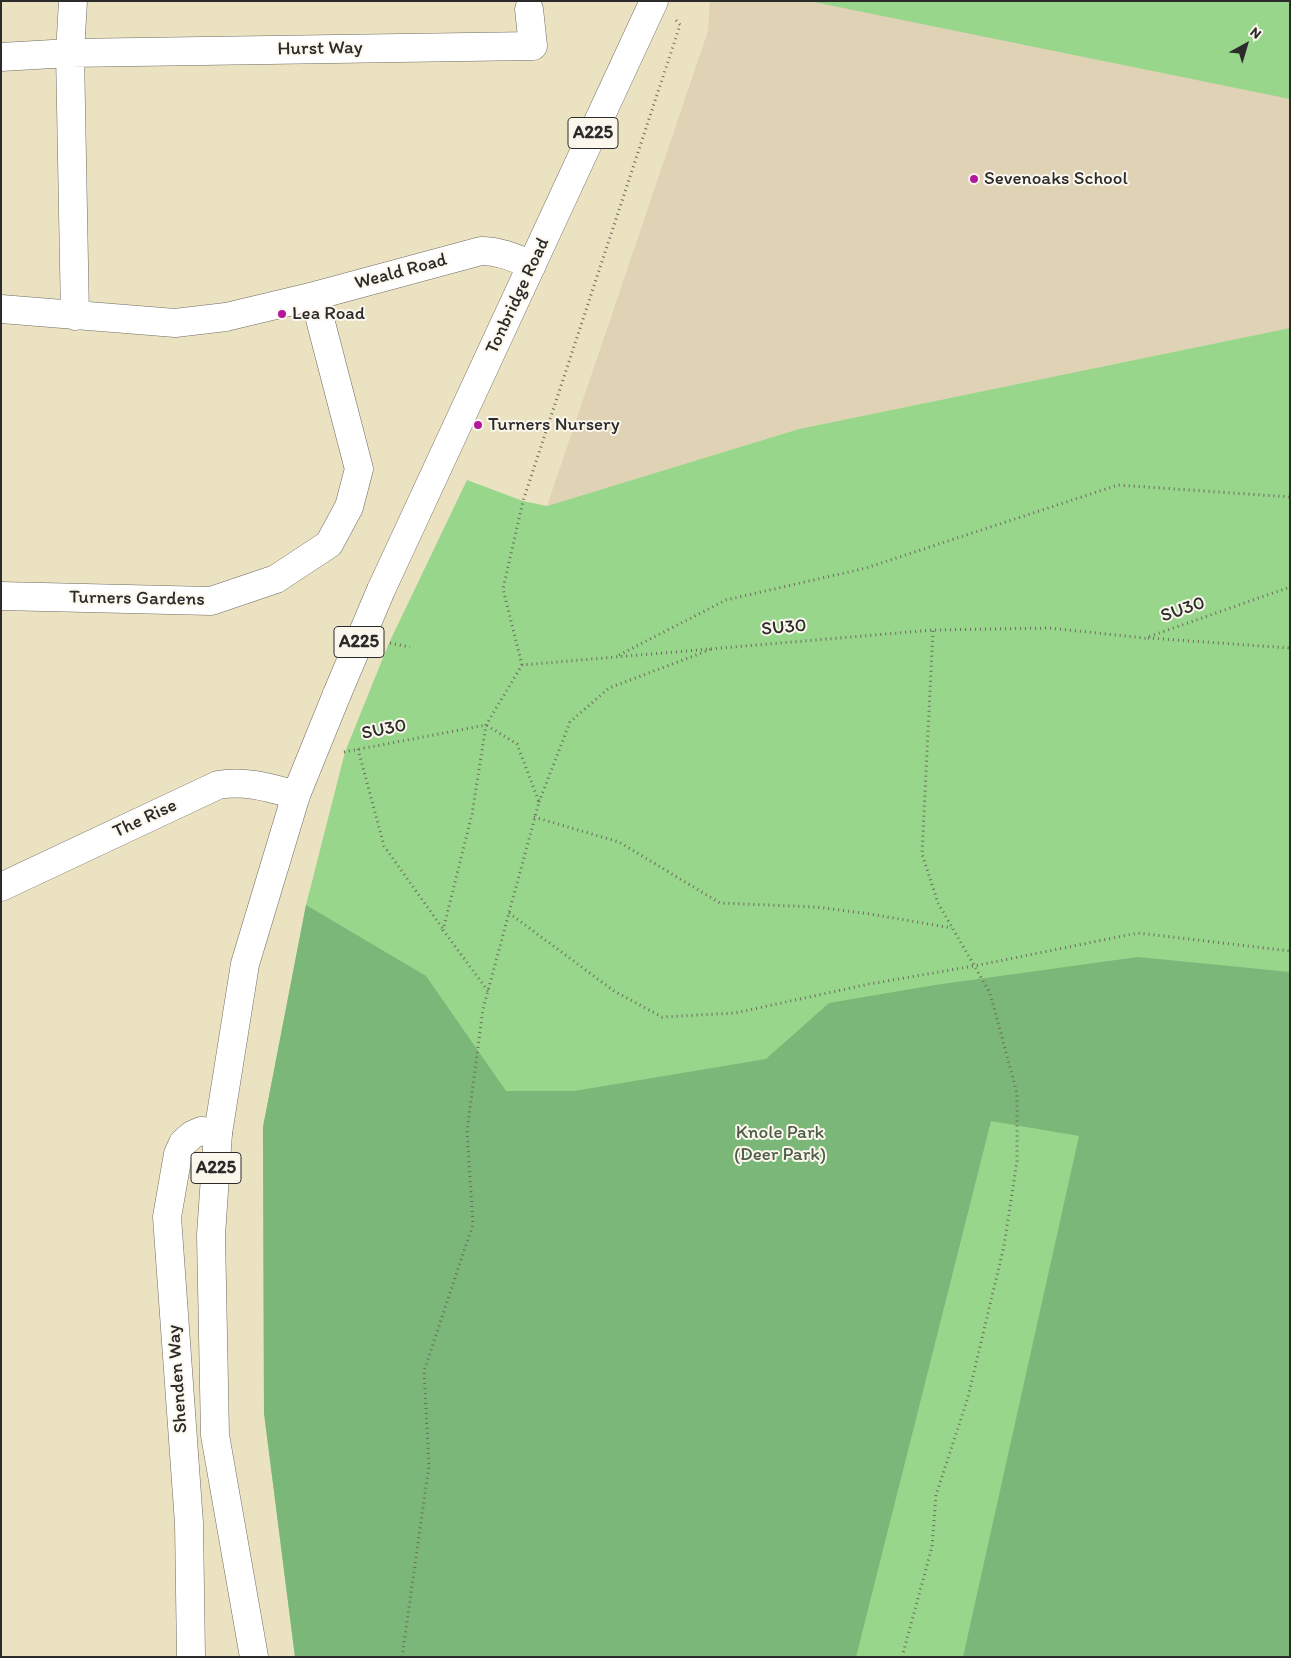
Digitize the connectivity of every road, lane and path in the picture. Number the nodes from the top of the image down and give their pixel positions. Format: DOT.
graph roads {
  1 [pos="73,1"];
  2 [pos="662,7"];
  3 [pos="529,9"];
  4 [pos="70,53"];
  5 [pos="1,57"];
  6 [pos="532,265"];
  7 [pos="314,296"];
  8 [pos="1,309"];
  9 [pos="75,316"];
  10 [pos="1290,496"];
  11 [pos="1290,587"];
  12 [pos="1,596"];
  13 [pos="933,630"];
  14 [pos="1145,638"];
  15 [pos="390,643"];
  16 [pos="410,647"];
  17 [pos="718,648"];
  18 [pos="1290,648"];
  19 [pos="616,657"];
  20 [pos="522,665"];
  21 [pos="486,725"];
  22 [pos="358,749"];
  23 [pos="310,759"];
  24 [pos="296,794"];
  25 [pos="539,802"];
  26 [pos="534,817"];
  27 [pos="1,886"];
  28 [pos="509,913"];
  29 [pos="952,928"];
  30 [pos="443,930"];
  31 [pos="1290,951"];
  32 [pos="974,966"];
  33 [pos="488,991"];
  34 [pos="218,1133"];
  35 [pos="191,1657"];
  36 [pos="254,1657"];
  37 [pos="402,1657"];
  38 [pos="902,1657"];
  1 -- 4 [label="street"];
  2 -- 6 [label="street, Tonbridge Road / A225"];
  2 -- 20 [label="path"];
  3 -- 4 [label="street, Hurst Way"];
  4 -- 5 [label="street, Hurst Way"];
  4 -- 9 [label="street"];
  6 -- 7 [label="street, Weald Road"];
  6 -- 23 [label="street, Tonbridge Road / A225, bridge"];
  7 -- 9 [label="street, Weald Road"];
  7 -- 12 [label="street, Turners Gardens"];
  8 -- 9 [label="street, Weald Road"];
  10 -- 19 [label="path"];
  11 -- 14 [label="path, SU30"];
  13 -- 14 [label="path, SU30"];
  13 -- 17 [label="path, SU30"];
  13 -- 29 [label="path"];
  14 -- 18 [label="path"];
  15 -- 16 [label="path"];
  17 -- 19 [label="path, SU30"];
  17 -- 25 [label="path"];
  19 -- 20 [label="path, SU30"];
  20 -- 21 [label="path"];
  21 -- 22 [label="path, SU30"];
  21 -- 25 [label="path"];
  21 -- 30 [label="path"];
  22 -- 23 [label="path, SU30"];
  22 -- 30 [label="path"];
  23 -- 24 [label="street, A225"];
  24 -- 27 [label="street, The Rise"];
  24 -- 34 [label="street, A225"];
  25 -- 26 [label="path"];
  26 -- 28 [label="path"];
  26 -- 29 [label="path"];
  28 -- 32 [label="path"];
  28 -- 33 [label="path"];
  29 -- 32 [label="path"];
  30 -- 33 [label="path"];
  31 -- 32 [label="path"];
  32 -- 38 [label="path"];
  33 -- 37 [label="path"];
  34 -- 35 [label="street, Shenden Way"];
  34 -- 36 [label="street, A225"];
}
